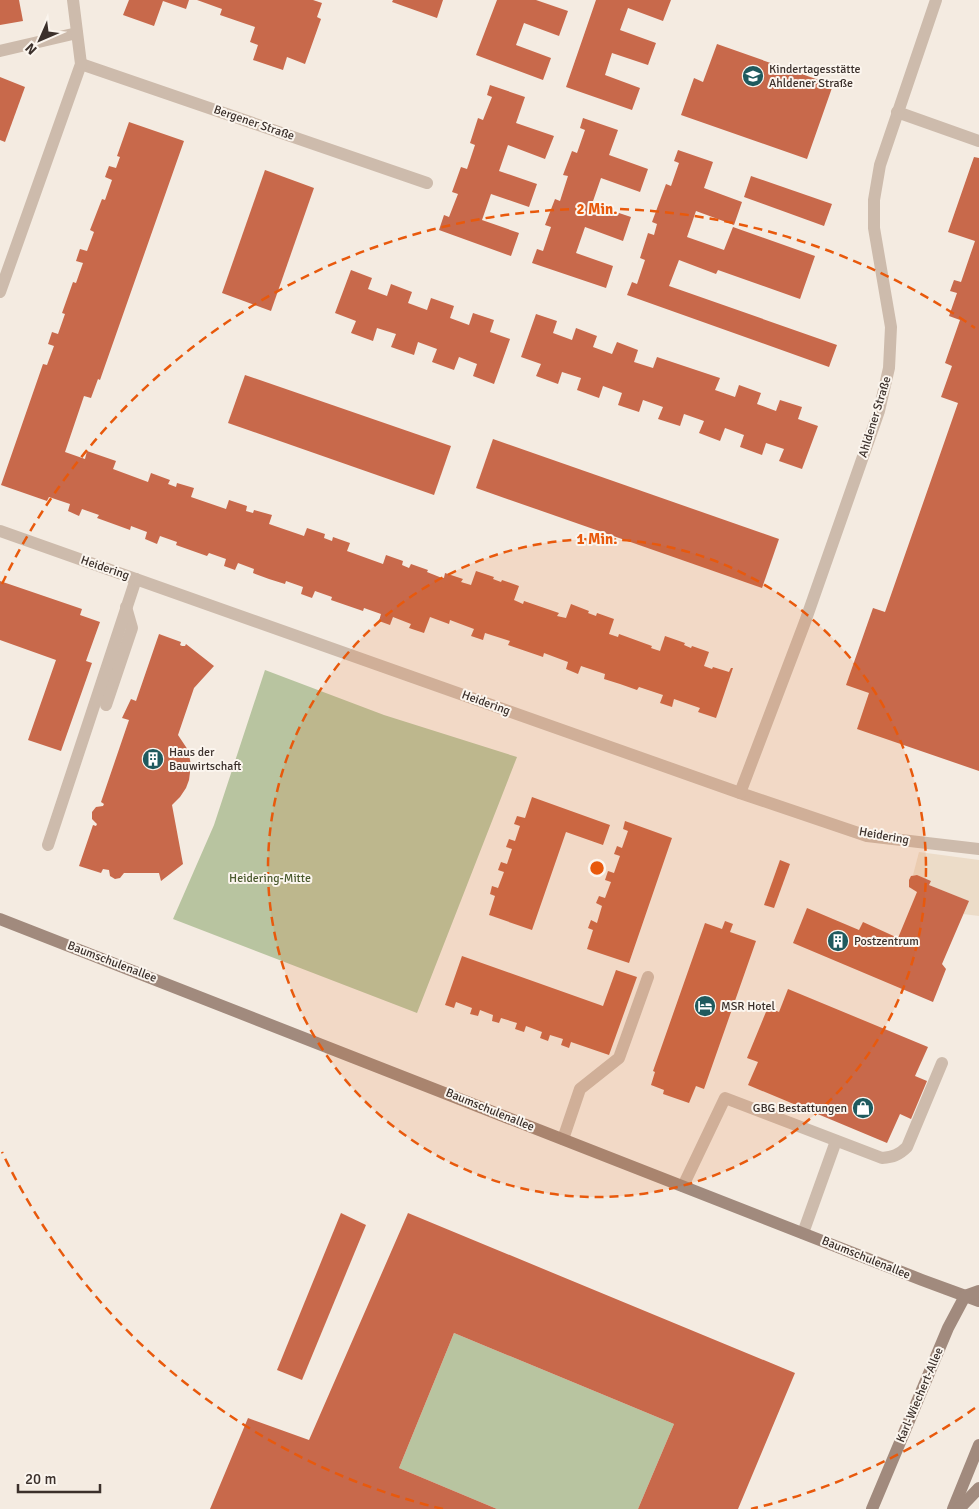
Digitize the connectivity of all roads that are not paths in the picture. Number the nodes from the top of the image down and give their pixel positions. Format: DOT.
graph roads {
  1 [pos="73,0"];
  2 [pos="936,0"];
  3 [pos="77,34"];
  4 [pos="0,51"];
  5 [pos="81,64"];
  6 [pos="897,112"];
  7 [pos="979,141"];
  8 [pos="427,183"];
  9 [pos="0,292"];
  10 [pos="0,531"];
  11 [pos="136,579"];
  12 [pos="126,607"];
  13 [pos="106,704"];
  14 [pos="740,793"];
  15 [pos="48,845"];
  16 [pos="979,849"];
  17 [pos="0,919"];
  18 [pos="648,977"];
  19 [pos="942,1064"];
  20 [pos="563,1139"];
  21 [pos="836,1141"];
  22 [pos="683,1186"];
  23 [pos="802,1233"];
  24 [pos="979,1291"];
  25 [pos="965,1296"];
  26 [pos="979,1301"];
  27 [pos="979,1310"];
  28 [pos="979,1445"];
  29 [pos="979,1488"];
  30 [pos="872,1509"];
  31 [pos="953,1509"];
  32 [pos="959,1509"];
  1 -- 3 [label="street"];
  2 -- 6 [label="street, Ahldener Straße"];
  3 -- 4 [label="street"];
  3 -- 5 [label="street"];
  5 -- 8 [label="street, Bergener Straße"];
  5 -- 9 [label="street"];
  6 -- 7 [label="street"];
  6 -- 14 [label="street, Ahldener Straße"];
  10 -- 11 [label="street, Heidering"];
  11 -- 12 [label="street"];
  11 -- 14 [label="street, Heidering"];
  12 -- 13 [label="street"];
  12 -- 15 [label="street"];
  14 -- 16 [label="street, Heidering"];
  17 -- 20 [label="main road, Baumschulenallee"];
  18 -- 20 [label="street"];
  19 -- 21 [label="street"];
  20 -- 22 [label="main road, Baumschulenallee"];
  21 -- 22 [label="street"];
  21 -- 23 [label="street"];
  22 -- 23 [label="main road, Baumschulenallee"];
  23 -- 25 [label="main road, Baumschulenallee"];
  24 -- 25 [label="main road"];
  25 -- 26 [label="main road, Baumschulenallee"];
  25 -- 27 [label="main road"];
  25 -- 30 [label="main road, Karl-Wiechert-Allee"];
  28 -- 31 [label="main road"];
  29 -- 32 [label="main road"];
}
